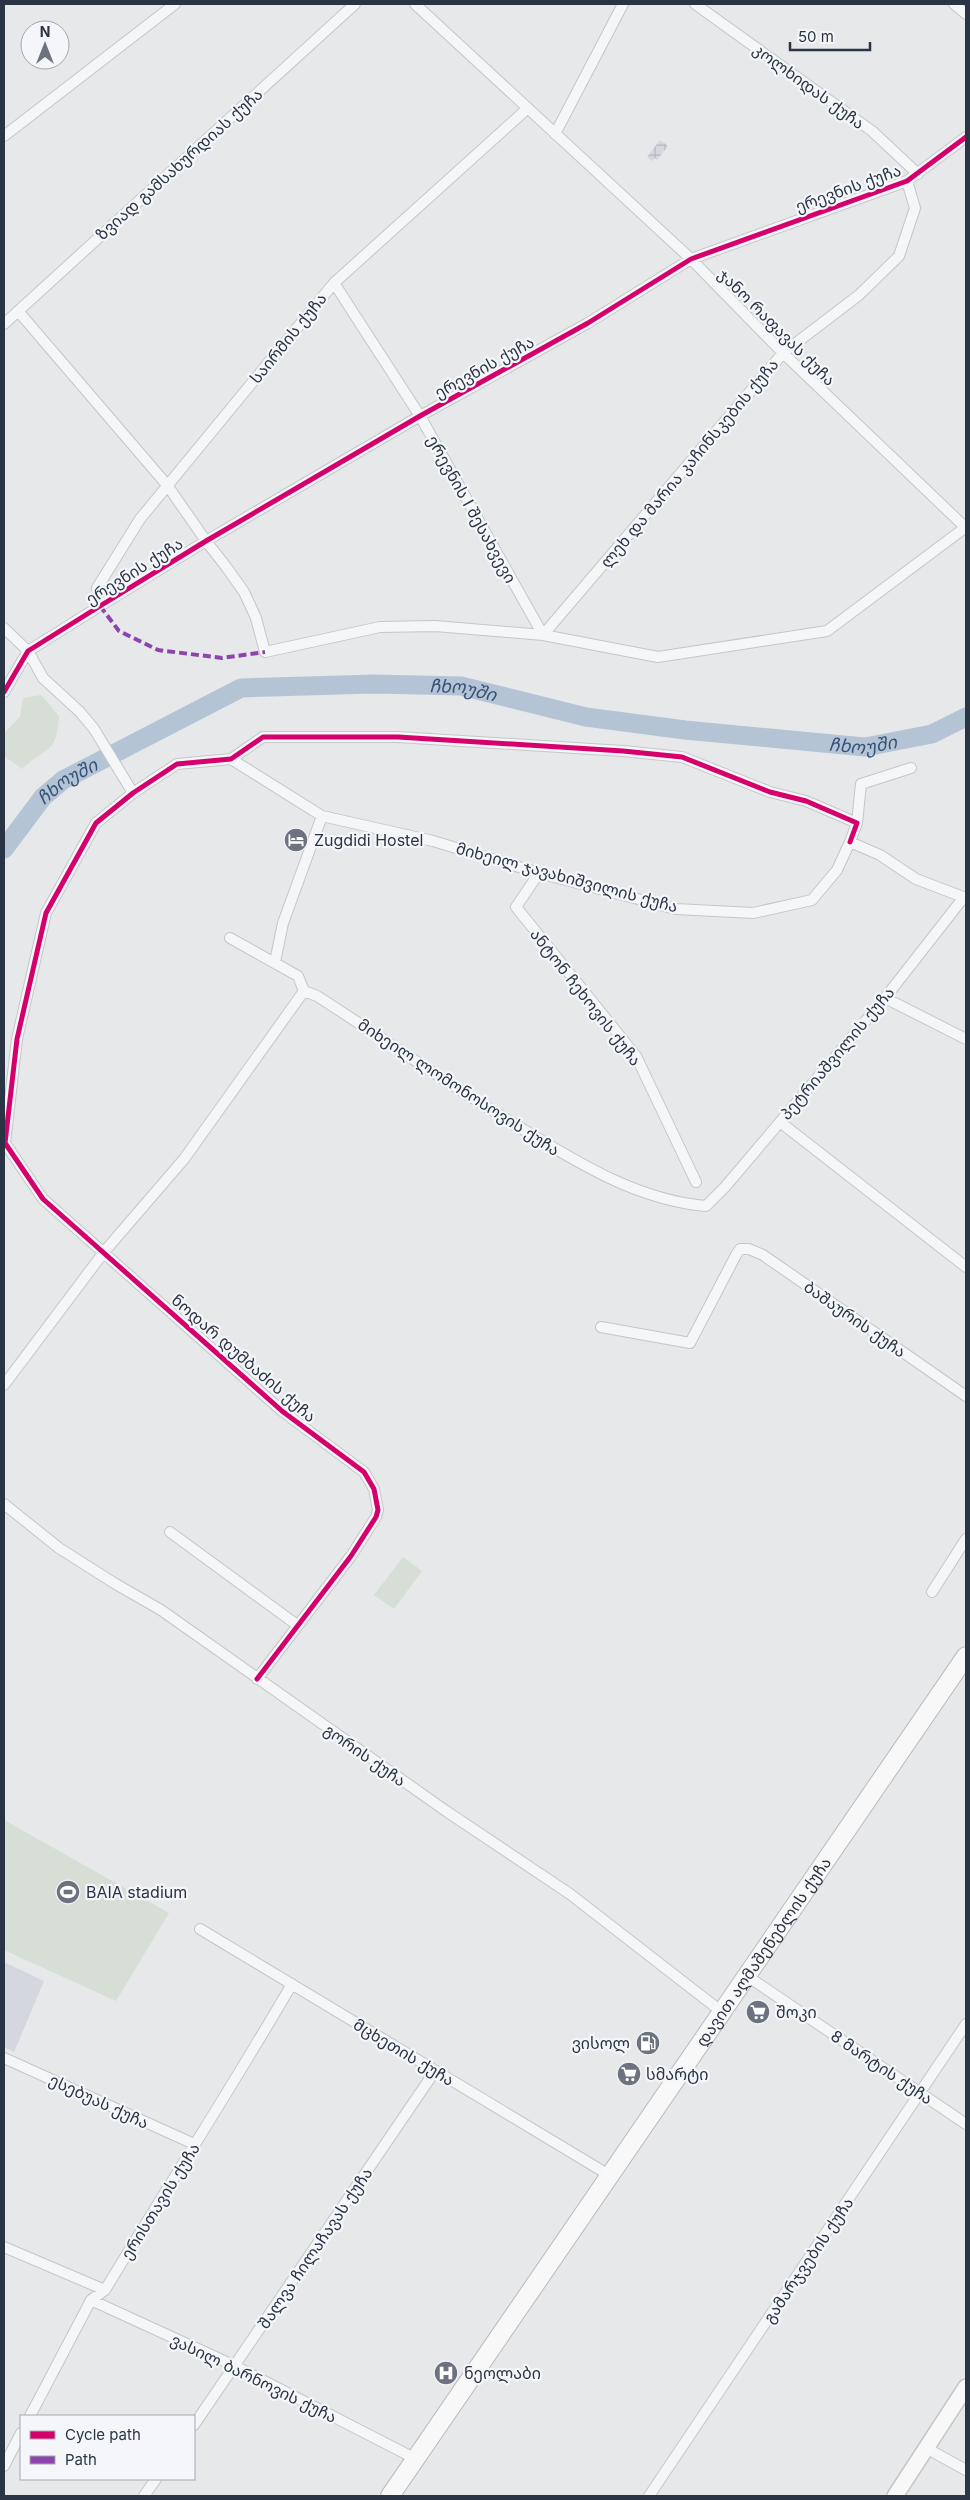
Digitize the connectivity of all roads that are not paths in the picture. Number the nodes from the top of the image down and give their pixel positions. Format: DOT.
graph roads {
  1 [pos="175,4"];
  2 [pos="355,4"];
  3 [pos="415,4"];
  4 [pos="623,4"];
  5 [pos="695,4"];
  6 [pos="954,4"];
  7 [pos="966,14"];
  8 [pos="528,108"];
  9 [pos="555,134"];
  10 [pos="4,136"];
  11 [pos="966,137"];
  12 [pos="918,174"];
  13 [pos="907,181"];
  14 [pos="691,259"];
  15 [pos="334,283"];
  16 [pos="18,311"];
  17 [pos="4,324"];
  18 [pos="783,353"];
  19 [pos="420,416"];
  20 [pos="167,486"];
  21 [pos="966,528"];
  22 [pos="206,541"];
  23 [pos="100,606"];
  24 [pos="4,628"];
  25 [pos="543,635"];
  26 [pos="28,651"];
  27 [pos="4,692"];
  28 [pos="231,758"];
  29 [pos="911,768"];
  30 [pos="133,792"];
  31 [pos="322,816"];
  32 [pos="857,824"];
  33 [pos="850,842"];
  34 [pos="539,873"];
  35 [pos="965,897"];
  36 [pos="230,938"];
  37 [pos="275,962"];
  38 [pos="304,991"];
  39 [pos="884,998"];
  40 [pos="966,1039"];
  41 [pos="780,1122"];
  42 [pos="696,1182"];
  43 [pos="706,1206"];
  44 [pos="104,1252"];
  45 [pos="966,1267"];
  46 [pos="601,1327"];
  47 [pos="4,1385"];
  48 [pos="966,1396"];
  49 [pos="4,1504"];
  50 [pos="170,1532"];
  51 [pos="966,1540"];
  52 [pos="932,1592"];
  53 [pos="297,1625"];
  54 [pos="966,1657"];
  55 [pos="257,1679"];
  56 [pos="200,1929"];
  57 [pos="747,1976"];
  58 [pos="292,1984"];
  59 [pos="722,2012"];
  60 [pos="966,2024"];
  61 [pos="4,2058"];
  62 [pos="435,2070"];
  63 [pos="920,2092"];
  64 [pos="966,2124"];
  65 [pos="194,2144"];
  66 [pos="609,2175"];
  67 [pos="4,2247"];
  68 [pos="105,2290"];
  69 [pos="90,2300"];
  70 [pos="235,2366"];
  71 [pos="966,2387"];
  72 [pos="31,2415"];
  73 [pos="195,2424"];
  74 [pos="20,2435"];
  75 [pos="926,2448"];
  76 [pos="416,2459"];
  77 [pos="4,2466"];
  78 [pos="966,2470"];
  79 [pos="155,2480"];
  80 [pos="144,2496"];
  81 [pos="390,2496"];
  82 [pos="649,2496"];
  83 [pos="895,2496"];
  1 -- 10 [label="street"];
  2 -- 16 [label="street, ზვიად გამსახურდიას ქუჩა"];
  3 -- 8 [label="street, ჯანო რაფავას ქუჩა"];
  4 -- 9 [label="street"];
  5 -- 12 [label="street, კოლხიდას ქუჩა"];
  6 -- 7 [label="street"];
  8 -- 9 [label="street, ჯანო რაფავას ქუჩა"];
  8 -- 15 [label="street, საირმის ქუჩა"];
  9 -- 14 [label="street, ჯანო რაფავას ქუჩა"];
  11 -- 12 [label="street, ერევნის ქუჩა"];
  12 -- 13 [label="street, ერევნის ქუჩა"];
  13 -- 14 [label="street, ერევნის ქუჩა"];
  13 -- 18 [label="street, ლეხ და მარია კაჩინსკების ქუჩა"];
  14 -- 18 [label="street, ჯანო რაფავას ქუჩა"];
  14 -- 19 [label="street, ერევნის ქუჩა"];
  15 -- 19 [label="street, ერევნის I შესახვევი"];
  15 -- 20 [label="street, საირმის ქუჩა"];
  16 -- 17 [label="street, ზვიად გამსახურდიას ქუჩა"];
  16 -- 20 [label="street"];
  18 -- 21 [label="street, ჯანო რაფავას ქუჩა"];
  18 -- 25 [label="street, ლეხ და მარია კაჩინსკების ქუჩა"];
  19 -- 22 [label="street, ერევნის ქუჩა"];
  19 -- 25 [label="street, ერევნის I შესახვევი"];
  20 -- 22 [label="street"];
  20 -- 23 [label="street, საირმის ქუჩა"];
  21 -- 25 [label="street"];
  22 -- 23 [label="street, ერევნის ქუჩა"];
  22 -- 25 [label="street"];
  23 -- 26 [label="street, ერევნის ქუჩა"];
  24 -- 26 [label="street"];
  26 -- 27 [label="street"];
  26 -- 30 [label="street"];
  28 -- 30 [label="street, ნოდარ დუმბაძის ქუჩა"];
  28 -- 31 [label="street, მიხეილ ჯავახიშვილის ქუჩა"];
  28 -- 32 [label="street"];
  29 -- 32 [label="street, მიხეილ ჯავახიშვილის ქუჩა"];
  30 -- 44 [label="street, ნოდარ დუმბაძის ქუჩა"];
  31 -- 34 [label="street, მიხეილ ჯავახიშვილის ქუჩა"];
  31 -- 37 [label="street"];
  32 -- 33 [label="street, მიხეილ ჯავახიშვილის ქუჩა"];
  33 -- 34 [label="street, მიხეილ ჯავახიშვილის ქუჩა"];
  33 -- 35 [label="street"];
  34 -- 42 [label="street, ანტონ ჩეხოვის ქუჩა"];
  35 -- 39 [label="street, პეტრიაშვილის ქუჩა"];
  36 -- 37 [label="street, მიხეილ ლომონოსოვის ქუჩა"];
  37 -- 38 [label="street, მიხეილ ლომონოსოვის ქუჩა"];
  38 -- 43 [label="street, მიხეილ ლომონოსოვის ქუჩა"];
  38 -- 44 [label="street"];
  39 -- 40 [label="street"];
  39 -- 41 [label="street, პეტრიაშვილის ქუჩა"];
  41 -- 43 [label="street, პეტრიაშვილის ქუჩა"];
  41 -- 45 [label="street"];
  44 -- 47 [label="street"];
  44 -- 53 [label="street, ნოდარ დუმბაძის ქუჩა"];
  46 -- 48 [label="street, ბაშაურის ქუჩა"];
  49 -- 55 [label="street, გორის ქუჩა"];
  50 -- 53 [label="street"];
  51 -- 52 [label="street"];
  53 -- 55 [label="street, ნოდარ დუმბაძის ქუჩა"];
  54 -- 57 [label="highway, დავით აღმაშენებლის ქუჩა"];
  55 -- 59 [label="street, გორის ქუჩა"];
  56 -- 58 [label="street, მცხეთის ქუჩა"];
  57 -- 59 [label="highway, დავით აღმაშენებლის ქუჩა"];
  57 -- 63 [label="street, 8 მარტის ქუჩა"];
  58 -- 62 [label="street, მცხეთის ქუჩა"];
  58 -- 65 [label="street, ერისთავის ქუჩა"];
  59 -- 66 [label="highway, დავით აღმაშენებლის ქუჩა"];
  60 -- 63 [label="street, გამარჯვების ქუჩა"];
  61 -- 65 [label="street, ესებუას ქუჩა"];
  62 -- 66 [label="street, მცხეთის ქუჩა"];
  62 -- 70 [label="street, შალვა ჩილაჩავას ქუჩა"];
  63 -- 64 [label="street, 8 მარტის ქუჩა"];
  63 -- 82 [label="street, გამარჯვების ქუჩა"];
  65 -- 68 [label="street, ერისთავის ქუჩა"];
  66 -- 76 [label="highway, დავით აღმაშენებლის ქუჩა"];
  67 -- 68 [label="street"];
  68 -- 69 [label="street, ერისთავის ქუჩა"];
  69 -- 70 [label="street, ვასილ ბარნოვის ქუჩა"];
  69 -- 72 [label="street, ერისთავის ქუჩა"];
  70 -- 73 [label="street, შალვა ჩილაჩავას ქუჩა"];
  70 -- 76 [label="street, ვასილ ბარნოვის ქუჩა"];
  71 -- 75 [label="main road"];
  74 -- 77 [label="street"];
  75 -- 78 [label="street"];
  75 -- 83 [label="main road"];
  76 -- 81 [label="highway, დავით აღმაშენებლის ქუჩა"];
  79 -- 80 [label="street"];
}
